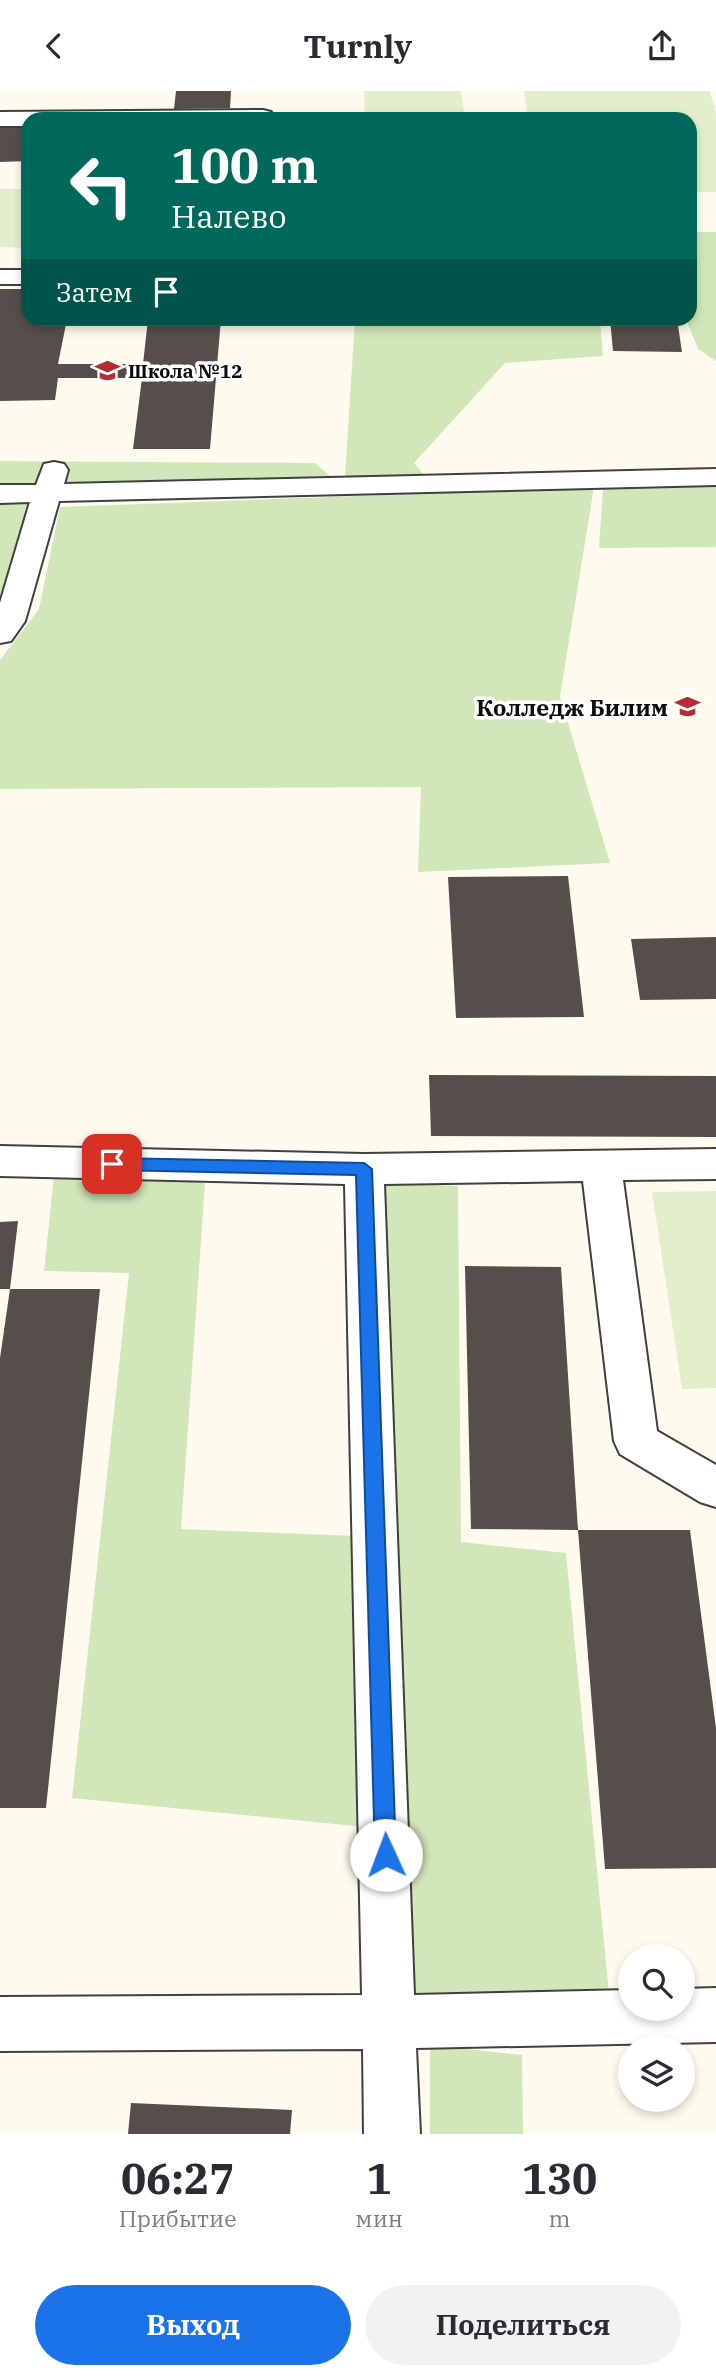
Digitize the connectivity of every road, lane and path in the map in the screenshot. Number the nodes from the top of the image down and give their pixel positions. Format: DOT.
graph roads {
  1 [pos="139,91"];
  2 [pos="265,91"];
  3 [pos="141,112"];
  4 [pos="263,112"];
  5 [pos="0,119"];
  6 [pos="21,119"];
  7 [pos="0,277"];
  8 [pos="21,277"];
  9 [pos="716,477"];
  10 [pos="51,480"];
  11 [pos="0,494"];
  12 [pos="0,633"];
  13 [pos="0,1161"];
  14 [pos="716,1164"];
  15 [pos="601,1166"];
  16 [pos="364,1169"];
  17 [pos="716,1488"];
  18 [pos="716,2015"];
  19 [pos="391,2022"];
  20 [pos="0,2024"];
  21 [pos="393,2134"];
  1 -- 3 [label="street"];
  2 -- 4 [label="street"];
  5 -- 6 [label="street"];
  7 -- 8 [label="street"];
  9 -- 10 [label="street"];
  10 -- 11 [label="street"];
  10 -- 12 [label="street"];
  13 -- 16 [label="street"];
  14 -- 15 [label="street"];
  15 -- 16 [label="street"];
  15 -- 17 [label="street"];
  16 -- 19 [label="street"];
  18 -- 19 [label="street"];
  19 -- 20 [label="street"];
  19 -- 21 [label="street"];
}
